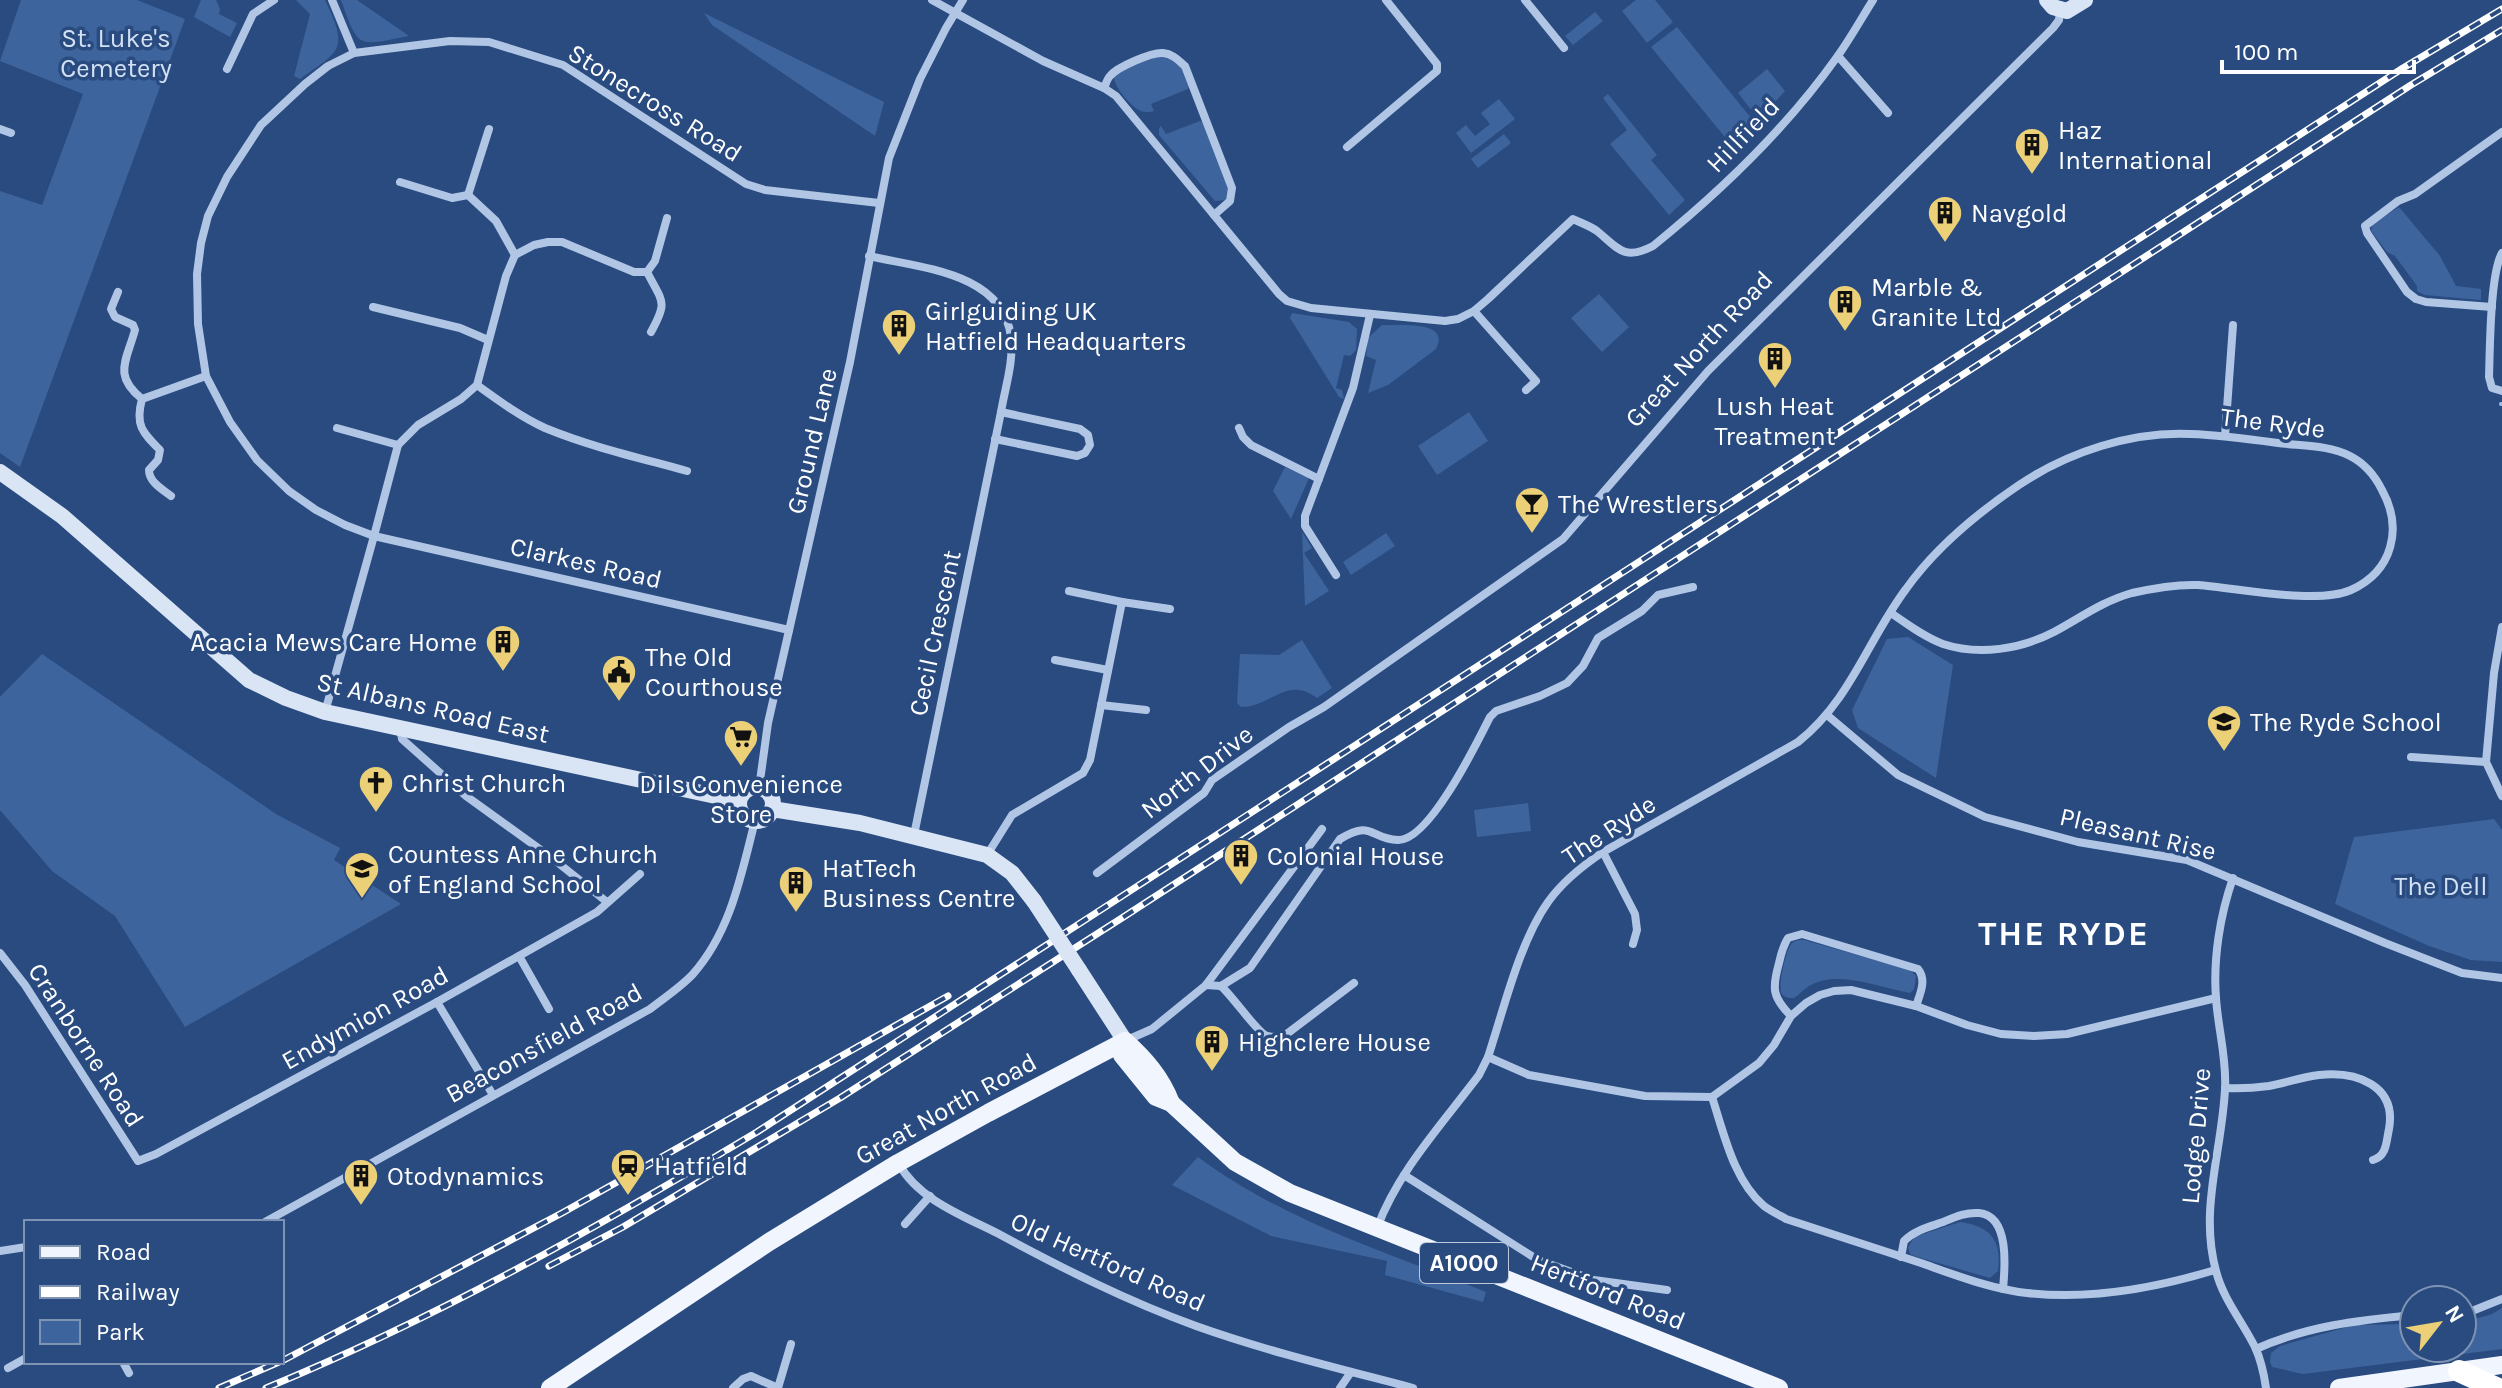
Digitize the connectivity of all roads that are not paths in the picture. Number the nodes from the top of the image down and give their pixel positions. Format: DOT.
graph roads {
  1 [pos="274,0"];
  2 [pos="332,0"];
  3 [pos="932,0"];
  4 [pos="963,0"];
  5 [pos="1386,0"];
  6 [pos="1525,0"];
  7 [pos="1873,0"];
  8 [pos="2085,0"];
  9 [pos="2053,5"];
  10 [pos="954,14"];
  11 [pos="1564,48"];
  12 [pos="354,53"];
  13 [pos="1838,56"];
  14 [pos="227,69"];
  15 [pos="1104,88"];
  16 [pos="1888,113"];
  17 [pos="0,129"];
  18 [pos="489,129"];
  19 [pos="2502,132"];
  20 [pos="11,133"];
  21 [pos="1347,147"];
  22 [pos="400,182"];
  23 [pos="468,195"];
  24 [pos="879,203"];
  25 [pos="1214,215"];
  26 [pos="667,218"];
  27 [pos="2502,253"];
  28 [pos="515,255"];
  29 [pos="869,256"];
  30 [pos="647,272"];
  31 [pos="118,292"];
  32 [pos="373,307"];
  33 [pos="2492,307"];
  34 [pos="1474,311"];
  35 [pos="1370,315"];
  36 [pos="2233,325"];
  37 [pos="651,332"];
  38 [pos="488,340"];
  39 [pos="206,376"];
  40 [pos="477,385"];
  41 [pos="1526,390"];
  42 [pos="2502,391"];
  43 [pos="142,399"];
  44 [pos="1001,412"];
  45 [pos="337,428"];
  46 [pos="1239,428"];
  47 [pos="2225,436"];
  48 [pos="995,439"];
  49 [pos="398,445"];
  50 [pos="687,471"];
  51 [pos="0,472"];
  52 [pos="1319,479"];
  53 [pos="171,496"];
  54 [pos="374,536"];
  55 [pos="1336,575"];
  56 [pos="1693,587"];
  57 [pos="1069,591"];
  58 [pos="1122,602"];
  59 [pos="1170,609"];
  60 [pos="1891,613"];
  61 [pos="2502,627"];
  62 [pos="789,630"];
  63 [pos="1055,660"];
  64 [pos="1108,670"];
  65 [pos="2498,673"];
  66 [pos="1101,705"];
  67 [pos="1324,707"];
  68 [pos="1146,710"];
  69 [pos="325,712"];
  70 [pos="1827,715"];
  71 [pos="400,727"];
  72 [pos="2411,757"];
  73 [pos="2486,762"];
  74 [pos="759,788"];
  75 [pos="2502,796"];
  76 [pos="739,801"];
  77 [pos="772,809"];
  78 [pos="755,821"];
  79 [pos="1322,829"];
  80 [pos="914,835"];
  81 [pos="1603,852"];
  82 [pos="987,855"];
  83 [pos="1097,873"];
  84 [pos="640,874"];
  85 [pos="2233,878"];
  86 [pos="607,902"];
  87 [pos="1633,944"];
  88 [pos="0,953"];
  89 [pos="519,956"];
  90 [pos="2502,978"];
  91 [pos="1354,983"];
  92 [pos="1206,985"];
  93 [pos="1221,986"];
  94 [pos="2216,998"];
  95 [pos="437,1002"];
  96 [pos="1916,1006"];
  97 [pos="549,1009"];
  98 [pos="1791,1016"];
  99 [pos="1125,1041"];
  100 [pos="1488,1057"];
  101 [pos="2225,1088"];
  102 [pos="493,1095"];
  103 [pos="1712,1097"];
  104 [pos="2373,1160"];
  105 [pos="138,1161"];
  106 [pos="898,1163"];
  107 [pos="1404,1175"];
  108 [pos="930,1196"];
  109 [pos="269,1220"];
  110 [pos="905,1224"];
  111 [pos="1377,1229"];
  112 [pos="24,1247"];
  113 [pos="0,1251"];
  114 [pos="1901,1257"];
  115 [pos="2215,1270"];
  116 [pos="2003,1289"];
  117 [pos="1667,1290"];
  118 [pos="2502,1299"];
  119 [pos="2478,1309"];
  120 [pos="2398,1317"];
  121 [pos="791,1344"];
  122 [pos="2256,1349"];
  123 [pos="24,1359"];
  124 [pos="124,1364"];
  125 [pos="2502,1365"];
  126 [pos="8,1368"];
  127 [pos="2459,1371"];
  128 [pos="1351,1372"];
  129 [pos="129,1373"];
  130 [pos="550,1388"];
  131 [pos="733,1388"];
  132 [pos="778,1388"];
  133 [pos="1340,1388"];
  134 [pos="1413,1388"];
  135 [pos="1779,1388"];
  136 [pos="2266,1388"];
  137 [pos="2339,1388"];
  138 [pos="2496,1388"];
  1 -- 14 [label="street"];
  2 -- 12 [label="street"];
  3 -- 10 [label="street"];
  4 -- 10 [label="street, Ground Lane"];
  5 -- 21 [label="street"];
  6 -- 11 [label="street"];
  7 -- 13 [label="street, Hillfield"];
  8 -- 9 [label="main road, Great North Road"];
  9 -- 67 [label="street, Great North Road"];
  10 -- 15 [label="street"];
  10 -- 24 [label="street, Ground Lane"];
  12 -- 24 [label="street, Stonecross Road"];
  12 -- 39 [label="street, Stonecross Road"];
  13 -- 16 [label="street"];
  13 -- 34 [label="street, Hillfield"];
  15 -- 25 [label="street"];
  15 -- 25 [label="street"];
  17 -- 20 [label="street"];
  18 -- 23 [label="street"];
  19 -- 33 [label="street"];
  22 -- 23 [label="street"];
  23 -- 28 [label="street"];
  24 -- 29 [label="street, Ground Lane"];
  25 -- 35 [label="street"];
  26 -- 30 [label="street"];
  27 -- 33 [label="street"];
  28 -- 30 [label="street"];
  28 -- 38 [label="street"];
  29 -- 44 [label="street, Cecil Crescent"];
  29 -- 62 [label="street, Ground Lane"];
  30 -- 37 [label="street"];
  31 -- 43 [label="street"];
  32 -- 38 [label="street"];
  33 -- 42 [label="street"];
  34 -- 35 [label="street"];
  34 -- 41 [label="street"];
  35 -- 52 [label="street"];
  36 -- 47 [label="street"];
  38 -- 40 [label="street"];
  39 -- 43 [label="street"];
  39 -- 54 [label="street, Stonecross Road"];
  40 -- 49 [label="street"];
  40 -- 50 [label="street"];
  43 -- 53 [label="street"];
  44 -- 48 [label="street, Cecil Crescent"];
  44 -- 48 [label="street"];
  45 -- 49 [label="street"];
  46 -- 52 [label="street"];
  47 -- 60 [label="street, The Ryde"];
  47 -- 60 [label="street, The Ryde"];
  48 -- 80 [label="street, Cecil Crescent"];
  49 -- 54 [label="street"];
  51 -- 69 [label="main road, St Albans Road East"];
  52 -- 55 [label="street"];
  54 -- 62 [label="street, Clarkes Road"];
  54 -- 69 [label="street"];
  56 -- 93 [label="street"];
  57 -- 58 [label="street"];
  58 -- 59 [label="street"];
  58 -- 64 [label="street"];
  60 -- 70 [label="street, The Ryde"];
  61 -- 65 [label="street"];
  62 -- 74 [label="street, Ground Lane"];
  63 -- 64 [label="street"];
  64 -- 66 [label="street"];
  65 -- 73 [label="street"];
  66 -- 68 [label="street"];
  66 -- 82 [label="street"];
  67 -- 83 [label="street, North Drive"];
  69 -- 71 [label="main road, St Albans Road East"];
  70 -- 81 [label="street, The Ryde"];
  70 -- 85 [label="street, Pleasant Rise"];
  71 -- 76 [label="main road, St Albans Road East"];
  71 -- 86 [label="street"];
  72 -- 73 [label="street"];
  73 -- 75 [label="street"];
  74 -- 76 [label="main road"];
  74 -- 77 [label="main road"];
  76 -- 78 [label="main road"];
  77 -- 78 [label="main road"];
  77 -- 80 [label="main road"];
  78 -- 102 [label="street, Beaconsfield Road"];
  79 -- 92 [label="street, Great North Road"];
  80 -- 82 [label="main road"];
  81 -- 87 [label="street"];
  81 -- 100 [label="street, The Ryde"];
  82 -- 99 [label="main road, bridge"];
  84 -- 86 [label="street, Endymion Road"];
  85 -- 90 [label="street, Pleasant Rise"];
  85 -- 94 [label="street, Lodge Drive"];
  86 -- 89 [label="street, Endymion Road"];
  88 -- 105 [label="street, Cranborne Road"];
  89 -- 95 [label="street, Endymion Road"];
  89 -- 97 [label="street"];
  91 -- 93 [label="street"];
  92 -- 93 [label="street"];
  92 -- 99 [label="street, Great North Road"];
  94 -- 96 [label="street"];
  94 -- 101 [label="street, Lodge Drive"];
  95 -- 102 [label="street"];
  95 -- 105 [label="street, Endymion Road"];
  96 -- 98 [label="street"];
  96 -- 98 [label="street"];
  98 -- 103 [label="street"];
  99 -- 106 [label="main road, Great North Road"];
  99 -- 111 [label="main road, Hertford Road / A1000"];
  100 -- 103 [label="street"];
  100 -- 107 [label="street, The Ryde"];
  101 -- 104 [label="street"];
  101 -- 115 [label="street, Lodge Drive"];
  102 -- 109 [label="street, Beaconsfield Road"];
  103 -- 114 [label="street"];
  106 -- 108 [label="street, Old Hertford Road"];
  106 -- 130 [label="main road, Great North Road"];
  107 -- 111 [label="street, The Ryde"];
  107 -- 117 [label="street"];
  108 -- 110 [label="street"];
  108 -- 128 [label="street, Old Hertford Road"];
  111 -- 135 [label="main road, Hertford Road / A1000"];
  112 -- 113 [label="street"];
  114 -- 116 [label="street"];
  114 -- 116 [label="street"];
  115 -- 116 [label="street"];
  115 -- 122 [label="street, Lodge Drive"];
  118 -- 119 [label="street"];
  120 -- 122 [label="street"];
  121 -- 132 [label="street"];
  122 -- 136 [label="street, Lodge Drive"];
  123 -- 126 [label="street"];
  124 -- 129 [label="street"];
  125 -- 127 [label="main road"];
  127 -- 137 [label="main road"];
  127 -- 138 [label="highway"];
  128 -- 133 [label="street"];
  128 -- 134 [label="street, Old Hertford Road"];
  131 -- 132 [label="street"];
}
